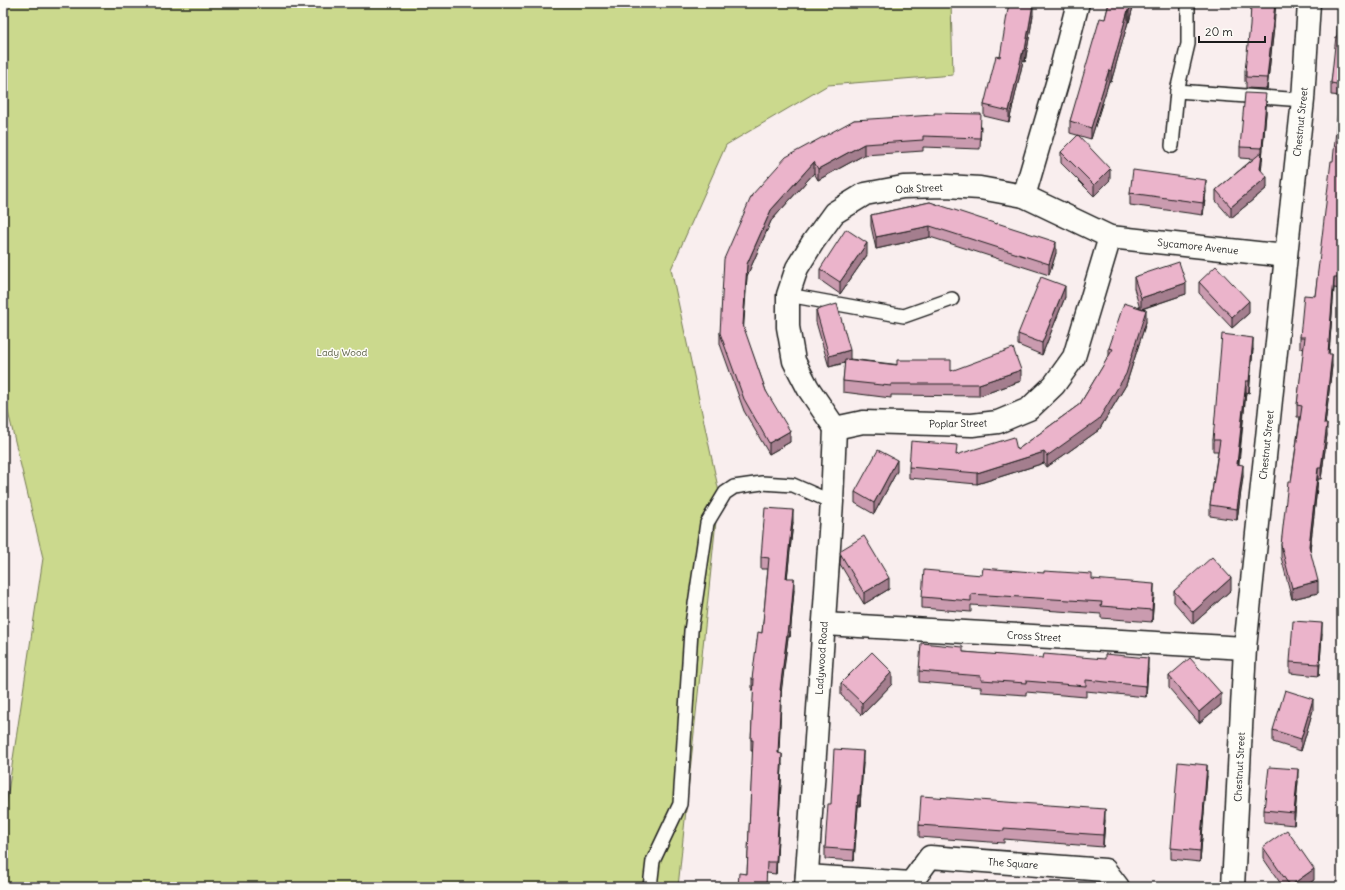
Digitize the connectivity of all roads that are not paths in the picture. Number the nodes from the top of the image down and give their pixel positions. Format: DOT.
graph roads {
  1 [pos="1078,3"];
  2 [pos="1188,3"];
  3 [pos="1309,3"];
  4 [pos="1176,91"];
  5 [pos="1303,100"];
  6 [pos="1172,146"];
  7 [pos="1024,196"];
  8 [pos="1110,237"];
  9 [pos="1286,256"];
  10 [pos="788,296"];
  11 [pos="952,299"];
  12 [pos="835,428"];
  13 [pos="832,502"];
  14 [pos="824,624"];
  15 [pos="1245,648"];
  16 [pos="806,882"];
  17 [pos="913,885"];
  18 [pos="650,887"];
  19 [pos="1118,887"];
  20 [pos="1233,887"];
  1 -- 7 [label="street"];
  2 -- 4 [label="lane"];
  3 -- 5 [label="street, Chestnut Street"];
  4 -- 5 [label="lane"];
  4 -- 6 [label="lane"];
  5 -- 9 [label="street, Chestnut Street"];
  7 -- 8 [label="street, Oak Street"];
  7 -- 10 [label="street, Oak Street"];
  8 -- 9 [label="street, Sycamore Avenue"];
  8 -- 12 [label="street, Poplar Street"];
  9 -- 15 [label="street, Chestnut Street"];
  10 -- 11 [label="lane"];
  10 -- 12 [label="street, Oak Street"];
  12 -- 13 [label="street, Ladywood Road"];
  13 -- 14 [label="street, Ladywood Road"];
  13 -- 18 [label="lane"];
  14 -- 15 [label="street, Cross Street"];
  14 -- 16 [label="street, Ladywood Road"];
  15 -- 20 [label="street, Chestnut Street"];
  16 -- 17 [label="street, The Square"];
  17 -- 19 [label="street, The Square"];
}
